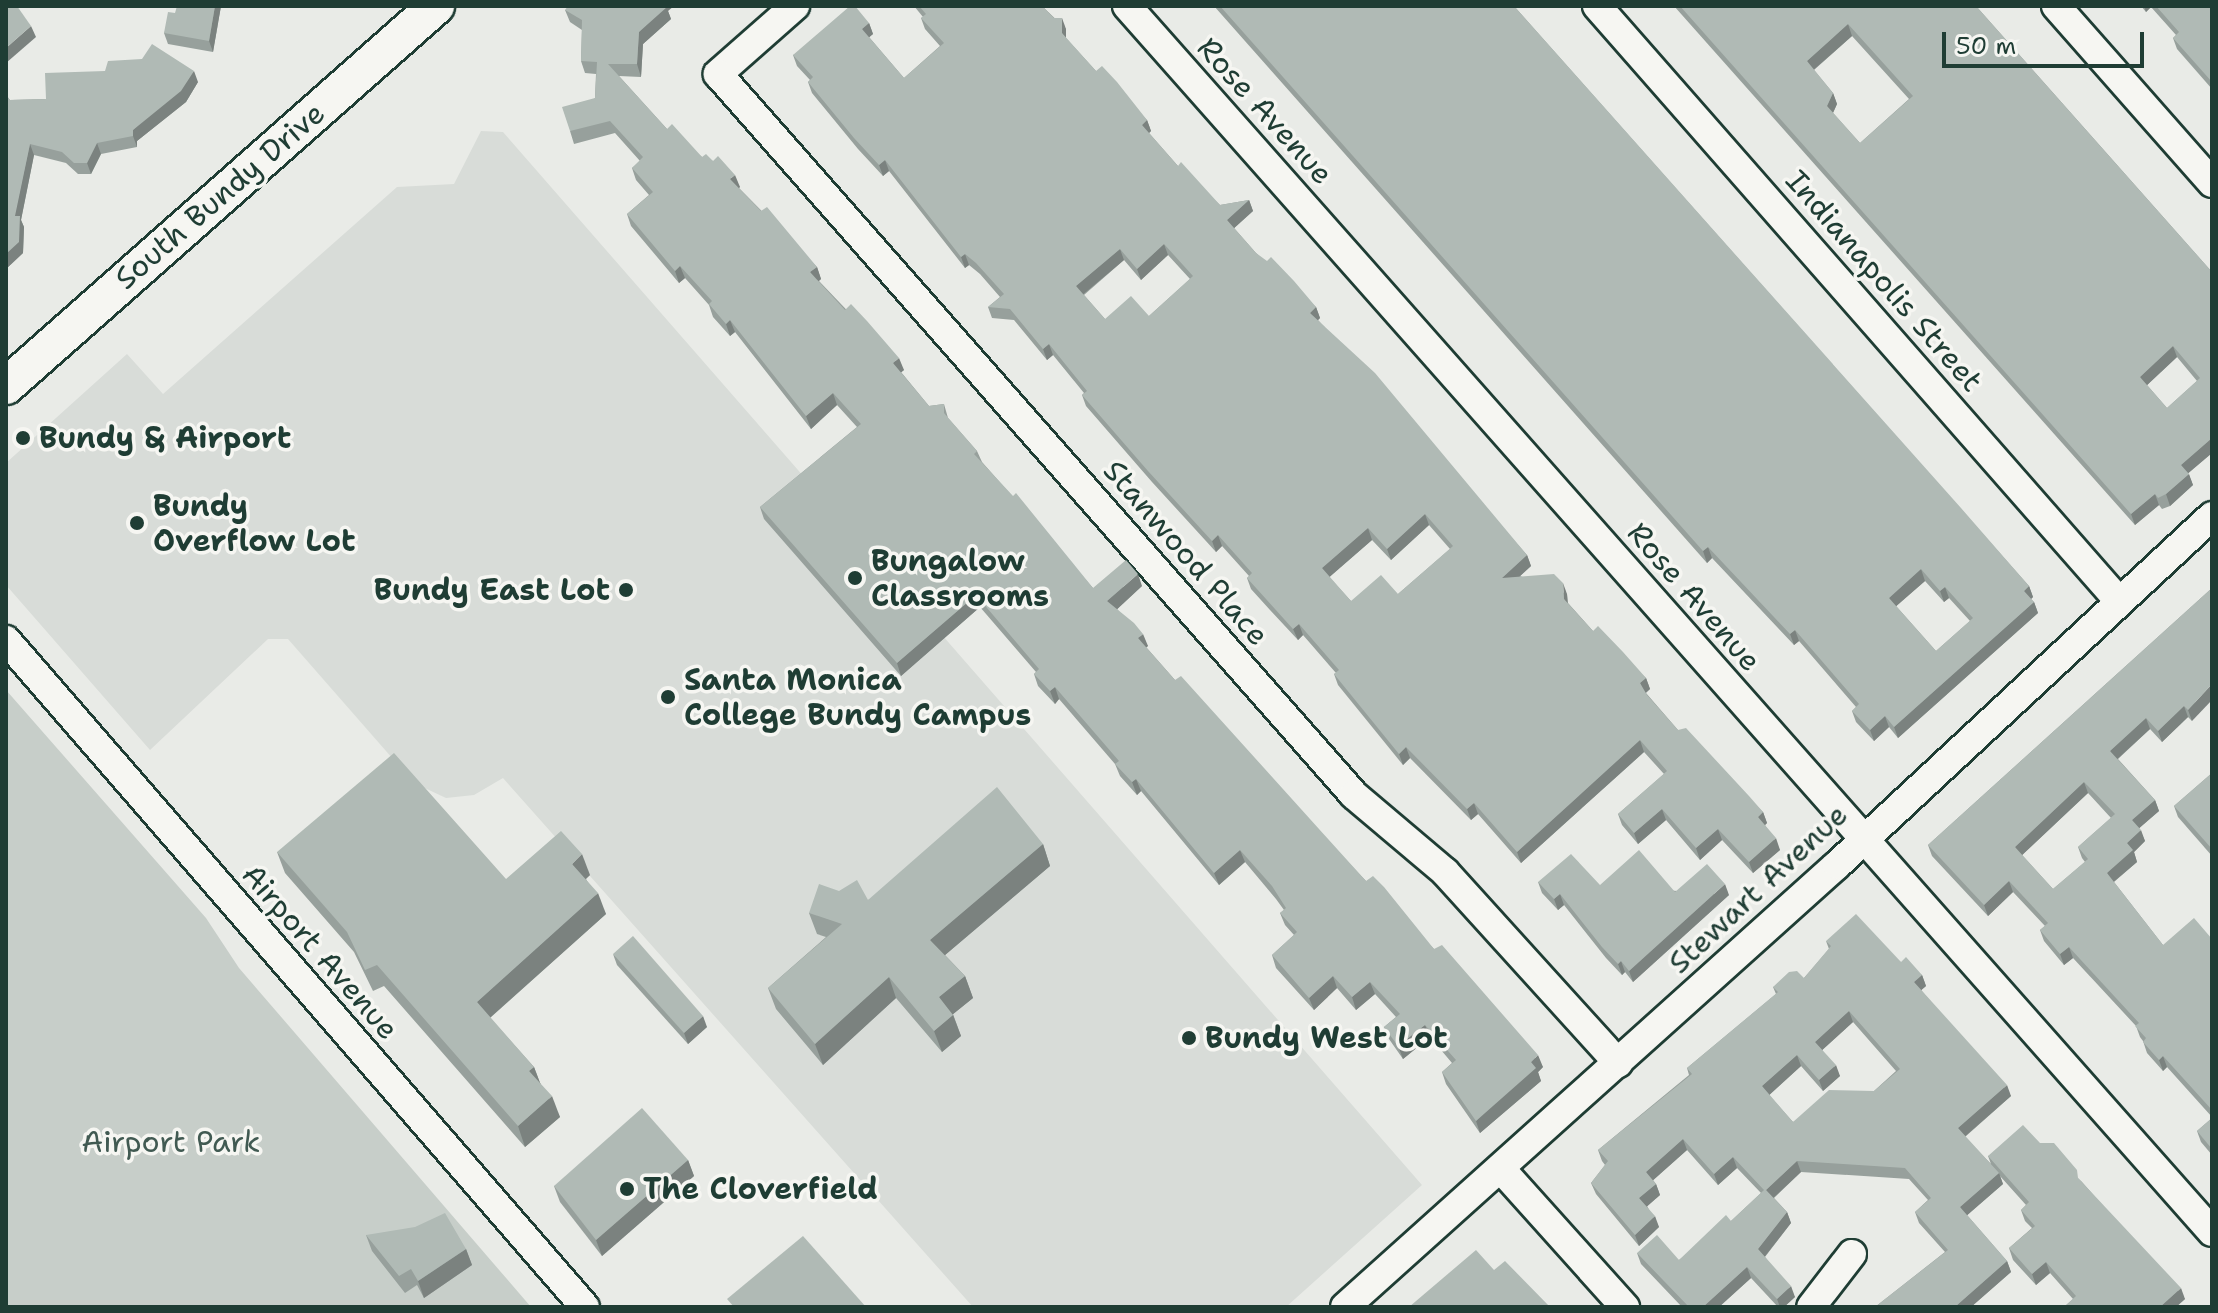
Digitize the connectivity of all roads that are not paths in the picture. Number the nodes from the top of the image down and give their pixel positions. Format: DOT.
graph roads {
  1 [pos="436,6"];
  2 [pos="795,6"];
  3 [pos="1127,6"];
  4 [pos="1597,6"];
  5 [pos="2056,6"];
  6 [pos="2212,183"];
  7 [pos="6,386"];
  8 [pos="2212,516"];
  9 [pos="2119,601"];
  10 [pos="6,640"];
  11 [pos="1862,840"];
  12 [pos="1618,1063"];
  13 [pos="1501,1169"];
  14 [pos="2212,1232"];
  15 [pos="1852,1254"];
  16 [pos="585,1307"];
  17 [pos="1345,1307"];
  18 [pos="1625,1307"];
  19 [pos="1811,1307"];
  1 -- 7 [label="main road, South Bundy Drive"];
  2 -- 12 [label="street, Stanwood Place"];
  3 -- 11 [label="street, Rose Avenue"];
  4 -- 9 [label="street, Indianapolis Street"];
  5 -- 6 [label="street"];
  8 -- 9 [label="street, Stewart Avenue"];
  9 -- 11 [label="street, Stewart Avenue"];
  10 -- 16 [label="street, Airport Avenue"];
  11 -- 12 [label="street, Stewart Avenue"];
  11 -- 14 [label="street, Rose Avenue"];
  12 -- 13 [label="street, Stewart Avenue"];
  13 -- 17 [label="street, Stewart Avenue"];
  13 -- 18 [label="street"];
  15 -- 19 [label="street"];
}
